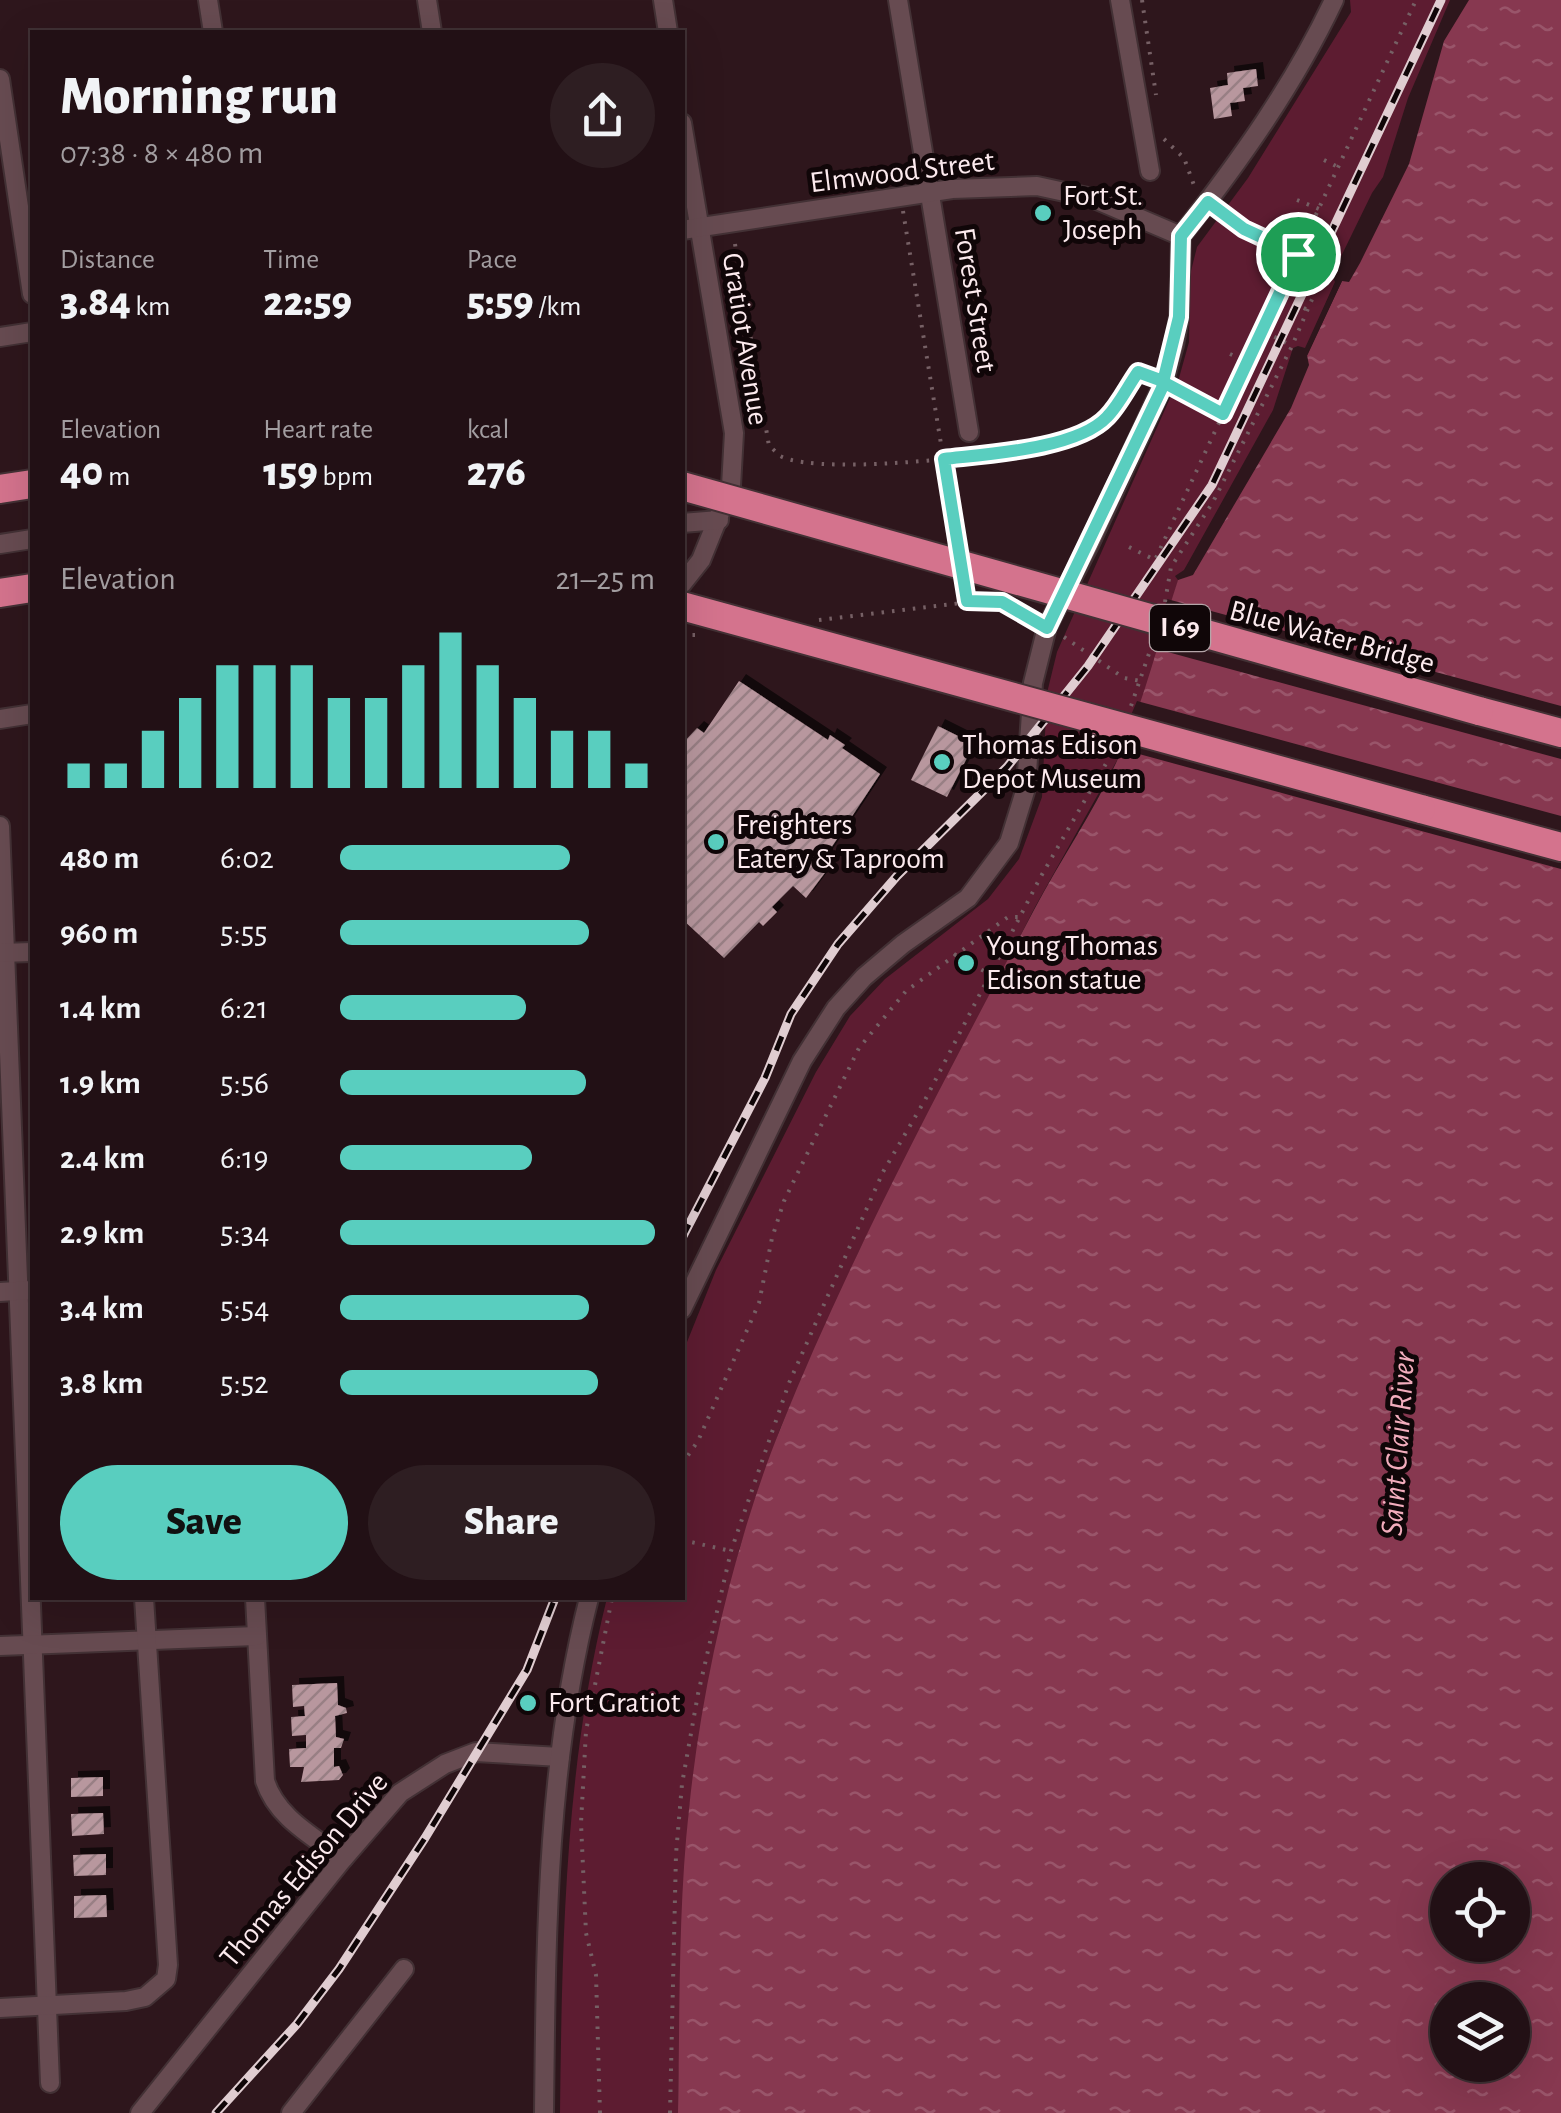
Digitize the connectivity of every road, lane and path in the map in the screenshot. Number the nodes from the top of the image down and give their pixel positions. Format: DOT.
graph roads {
  1 [pos="208,0"];
  2 [pos="427,0"];
  3 [pos="663,0"];
  4 [pos="898,0"];
  5 [pos="1120,0"];
  6 [pos="1142,0"];
  7 [pos="1334,0"];
  8 [pos="1416,0"];
  9 [pos="213,30"];
  10 [pos="432,30"];
  11 [pos="668,30"];
  12 [pos="0,78"];
  13 [pos="1157,97"];
  14 [pos="1163,136"];
  15 [pos="685,158"];
  16 [pos="1324,160"];
  17 [pos="1338,167"];
  18 [pos="1150,171"];
  19 [pos="930,194"];
  20 [pos="1297,200"];
  21 [pos="1208,202"];
  22 [pos="1319,209"];
  23 [pos="902,210"];
  24 [pos="691,229"];
  25 [pos="1181,236"];
  26 [pos="735,244"];
  27 [pos="1298,254"];
  28 [pos="1294,262"];
  29 [pos="30,280"];
  30 [pos="1277,295"];
  31 [pos="1308,310"];
  32 [pos="1263,331"];
  33 [pos="30,332"];
  34 [pos="0,337"];
  35 [pos="1292,346"];
  36 [pos="1230,354"];
  37 [pos="1247,362"];
  38 [pos="1163,382"];
  39 [pos="1223,414"];
  40 [pos="968,432"];
  41 [pos="944,459"];
  42 [pos="30,484"];
  43 [pos="685,487"];
  44 [pos="0,489"];
  45 [pos="719,520"];
  46 [pos="685,523"];
  47 [pos="30,539"];
  48 [pos="0,544"];
  49 [pos="1130,547"];
  50 [pos="958,548"];
  51 [pos="685,580"];
  52 [pos="30,588"];
  53 [pos="0,593"];
  54 [pos="1164,605"];
  55 [pos="685,607"];
  56 [pos="818,620"];
  57 [pos="1158,624"];
  58 [pos="1047,628"];
  59 [pos="685,635"];
  60 [pos="706,635"];
  61 [pos="1141,681"];
  62 [pos="1129,712"];
  63 [pos="30,714"];
  64 [pos="0,720"];
  65 [pos="1561,732"];
  66 [pos="1117,744"];
  67 [pos="0,826"];
  68 [pos="1561,847"];
  69 [pos="1019,917"];
  70 [pos="30,952"];
  71 [pos="3,953"];
  72 [pos="954,954"];
  73 [pos="989,975"];
  74 [pos="26,1291"];
  75 [pos="0,1292"];
  76 [pos="685,1303"];
  77 [pos="685,1460"];
  78 [pos="685,1541"];
  79 [pos="731,1551"];
  80 [pos="144,1600"];
  81 [pos="255,1600"];
  82 [pos="589,1600"];
  83 [pos="612,1600"];
  84 [pos="257,1636"];
  85 [pos="146,1641"];
  86 [pos="30,1644"];
  87 [pos="0,1646"];
  88 [pos="560,1757"];
  89 [pos="343,1860"];
  90 [pos="404,1969"];
  91 [pos="50,2006"];
  92 [pos="0,2008"];
  93 [pos="50,2084"];
  94 [pos="140,2113"];
  95 [pos="291,2113"];
  96 [pos="544,2113"];
  97 [pos="600,2113"];
  98 [pos="670,2113"];
  1 -- 9 [label="street"];
  2 -- 10 [label="street"];
  3 -- 11 [label="street"];
  4 -- 19 [label="street, Forest Street"];
  5 -- 18 [label="street"];
  6 -- 13 [label="path"];
  7 -- 21 [label="street"];
  8 -- 17 [label="path"];
  12 -- 29 [label="street"];
  14 -- 21 [label="path"];
  15 -- 24 [label="street, Gratiot Avenue"];
  16 -- 17 [label="path"];
  17 -- 22 [label="path"];
  19 -- 24 [label="street, Elmwood Street"];
  19 -- 25 [label="street, Elmwood Street"];
  19 -- 40 [label="street, Forest Street"];
  20 -- 22 [label="path"];
  21 -- 25 [label="street"];
  21 -- 27 [label="path"];
  22 -- 27 [label="path"];
  23 -- 41 [label="path"];
  24 -- 45 [label="street, Gratiot Avenue"];
  25 -- 38 [label="street"];
  26 -- 41 [label="path"];
  27 -- 28 [label="path"];
  28 -- 30 [label="path"];
  28 -- 31 [label="path"];
  30 -- 31 [label="path"];
  30 -- 32 [label="path"];
  31 -- 35 [label="path"];
  32 -- 35 [label="path"];
  32 -- 37 [label="path"];
  33 -- 34 [label="street"];
  35 -- 54 [label="path"];
  36 -- 37 [label="path"];
  37 -- 39 [label="path"];
  38 -- 39 [label="path"];
  38 -- 41 [label="path"];
  38 -- 58 [label="street"];
  39 -- 49 [label="path"];
  41 -- 50 [label="path"];
  42 -- 44 [label="highway"];
  43 -- 65 [label="highway, Blue Water Bridge / I 69, bridge"];
  45 -- 46 [label="street"];
  45 -- 51 [label="street, Gratiot Avenue"];
  47 -- 48 [label="street"];
  52 -- 53 [label="highway"];
  55 -- 68 [label="highway, bridge"];
  56 -- 58 [label="path"];
  57 -- 61 [label="path"];
  58 -- 61 [label="path"];
  58 -- 76 [label="street"];
  59 -- 60 [label="path"];
  61 -- 62 [label="path"];
  63 -- 64 [label="street"];
  66 -- 69 [label="path"];
  67 -- 71 [label="street"];
  69 -- 72 [label="path"];
  69 -- 73 [label="path"];
  70 -- 71 [label="street"];
  71 -- 74 [label="street"];
  72 -- 73 [label="path"];
  72 -- 77 [label="path"];
  73 -- 79 [label="path"];
  74 -- 75 [label="street"];
  74 -- 86 [label="street"];
  78 -- 79 [label="path"];
  79 -- 98 [label="path"];
  80 -- 85 [label="street"];
  81 -- 84 [label="street"];
  82 -- 88 [label="street"];
  83 -- 97 [label="path"];
  84 -- 85 [label="street"];
  84 -- 89 [label="street"];
  85 -- 86 [label="street"];
  85 -- 91 [label="street"];
  86 -- 87 [label="street"];
  86 -- 91 [label="street"];
  88 -- 89 [label="street, Thomas Edison Drive"];
  88 -- 96 [label="street"];
  89 -- 94 [label="street, Thomas Edison Drive"];
  90 -- 95 [label="street"];
  91 -- 92 [label="street"];
  91 -- 93 [label="street"];
}
